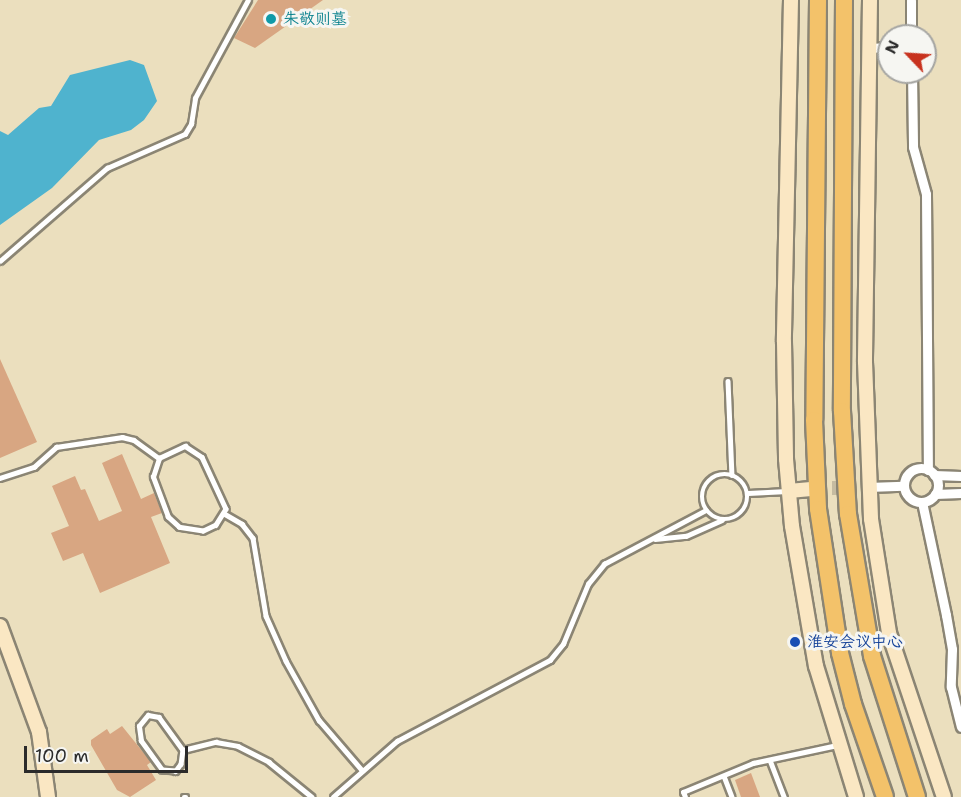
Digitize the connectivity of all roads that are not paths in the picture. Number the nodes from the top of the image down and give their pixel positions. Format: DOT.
graph roads {
  1 [pos="248,0"];
  2 [pos="791,0"];
  3 [pos="818,0"];
  4 [pos="844,0"];
  5 [pos="870,0"];
  6 [pos="910,0"];
  7 [pos="911,24"];
  8 [pos="870,48"];
  9 [pos="877,48"];
  10 [pos="912,84"];
  11 [pos="0,261"];
  12 [pos="728,381"];
  13 [pos="159,458"];
  14 [pos="931,472"];
  15 [pos="732,475"];
  16 [pos="961,476"];
  17 [pos="0,478"];
  18 [pos="903,486"];
  19 [pos="862,487"];
  20 [pos="810,489"];
  21 [pos="789,491"];
  22 [pos="748,493"];
  23 [pos="961,493"];
  24 [pos="935,494"];
  25 [pos="922,502"];
  26 [pos="706,510"];
  27 [pos="225,514"];
  28 [pos="722,520"];
  29 [pos="655,539"];
  30 [pos="0,626"];
  31 [pos="961,727"];
  32 [pos="838,745"];
  33 [pos="183,750"];
  34 [pos="770,760"];
  35 [pos="362,770"];
  36 [pos="724,776"];
  37 [pos="48,797"];
  38 [pos="312,797"];
  39 [pos="333,797"];
  40 [pos="685,797"];
  41 [pos="732,797"];
  42 [pos="784,797"];
  43 [pos="856,797"];
  44 [pos="885,797"];
  45 [pos="917,797"];
  46 [pos="944,797"];
  1 -- 11 [label="lane"];
  2 -- 21 [label="main road"];
  3 -- 44 [label="highway"];
  4 -- 45 [label="highway"];
  5 -- 8 [label="main road"];
  6 -- 7 [label="street"];
  8 -- 9 [label="street"];
  8 -- 19 [label="main road"];
  10 -- 14 [label="street"];
  12 -- 15 [label="lane"];
  13 -- 17 [label="lane"];
  13 -- 27 [label="lane"];
  13 -- 27 [label="lane"];
  14 -- 16 [label="street"];
  14 -- 18 [label="street"];
  14 -- 24 [label="street"];
  15 -- 22 [label="lane"];
  15 -- 26 [label="lane"];
  18 -- 19 [label="street"];
  18 -- 25 [label="street"];
  19 -- 46 [label="main road"];
  20 -- 21 [label="main road"];
  21 -- 22 [label="lane"];
  21 -- 32 [label="main road"];
  22 -- 28 [label="lane"];
  23 -- 24 [label="street"];
  24 -- 25 [label="street"];
  25 -- 31 [label="street"];
  26 -- 28 [label="lane"];
  26 -- 29 [label="lane"];
  27 -- 35 [label="lane"];
  28 -- 29 [label="lane"];
  29 -- 35 [label="lane"];
  30 -- 37 [label="main road"];
  32 -- 34 [label="lane"];
  32 -- 43 [label="main road"];
  33 -- 33 [label="lane"];
  33 -- 38 [label="lane"];
  34 -- 36 [label="lane"];
  34 -- 42 [label="lane"];
  35 -- 39 [label="lane"];
  36 -- 40 [label="lane"];
  36 -- 41 [label="lane"];
}
